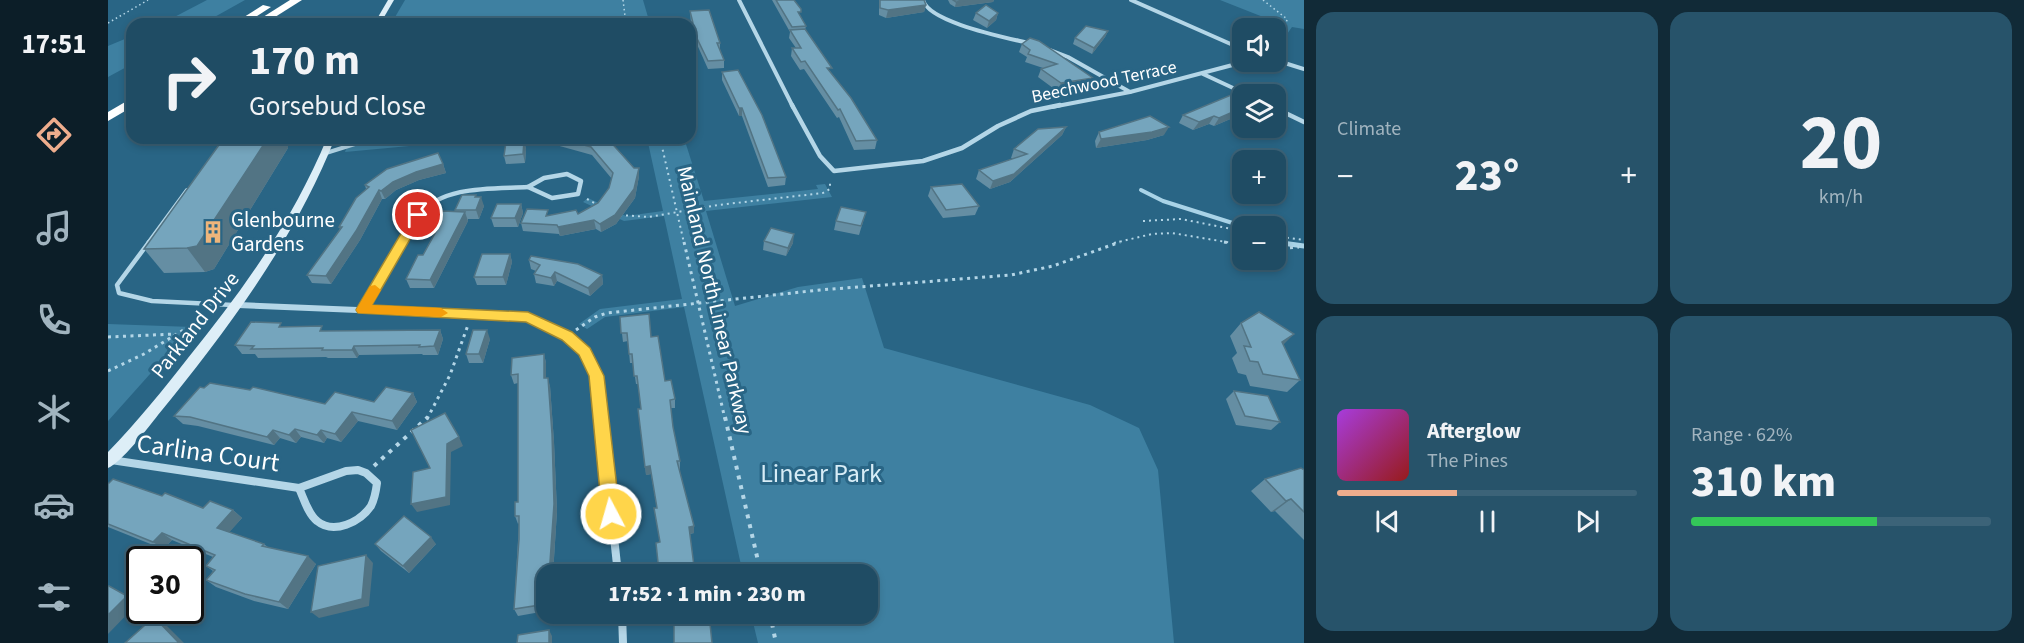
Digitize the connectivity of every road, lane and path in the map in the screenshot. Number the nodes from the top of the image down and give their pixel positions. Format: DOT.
graph roads {
  1 [pos="148,0"];
  2 [pos="278,0"];
  3 [pos="297,0"];
  4 [pos="391,0"];
  5 [pos="623,0"];
  6 [pos="739,0"];
  7 [pos="923,0"];
  8 [pos="1131,0"];
  9 [pos="1263,0"];
  10 [pos="248,18"];
  11 [pos="267,18"];
  12 [pos="380,18"];
  13 [pos="625,18"];
  14 [pos="1286,18"];
  15 [pos="108,23"];
  16 [pos="1039,45"];
  17 [pos="1232,45"];
  18 [pos="1049,49"];
  19 [pos="1286,63"];
  20 [pos="1232,66"];
  21 [pos="1304,69"];
  22 [pos="1203,74"];
  23 [pos="1232,87"];
  24 [pos="126,92"];
  25 [pos="1130,92"];
  26 [pos="108,103"];
  27 [pos="126,106"];
  28 [pos="1286,113"];
  29 [pos="108,117"];
  30 [pos="1304,122"];
  31 [pos="329,144"];
  32 [pos="360,144"];
  33 [pos="661,144"];
  34 [pos="326,153"];
  35 [pos="834,171"];
  36 [pos="194,181"];
  37 [pos="528,187"];
  38 [pos="578,194"];
  39 [pos="604,207"];
  40 [pos="612,212"];
  41 [pos="678,212"];
  42 [pos="1143,221"];
  43 [pos="1232,229"];
  44 [pos="1286,238"];
  45 [pos="1304,240"];
  46 [pos="1232,243"];
  47 [pos="1299,247"];
  48 [pos="1286,248"];
  49 [pos="699,302"];
  50 [pos="238,305"];
  51 [pos="363,310"];
  52 [pos="472,314"];
  53 [pos="202,323"];
  54 [pos="177,334"];
  55 [pos="567,336"];
  56 [pos="108,337"];
  57 [pos="108,371"];
  58 [pos="109,461"];
  59 [pos="366,473"];
  60 [pos="299,488"];
  61 [pos="617,564"];
  62 [pos="759,564"];
  63 [pos="622,624"];
  64 [pos="772,624"];
  65 [pos="623,643"];
  66 [pos="777,643"];
  1 -- 15 [label="path"];
  2 -- 10 [label="highway"];
  3 -- 11 [label="highway"];
  4 -- 12 [label="street"];
  5 -- 13 [label="path"];
  6 -- 35 [label="street"];
  7 -- 16 [label="street"];
  8 -- 17 [label="street"];
  9 -- 14 [label="path"];
  18 -- 25 [label="street"];
  19 -- 21 [label="street"];
  20 -- 22 [label="street, Beechwood Terrace"];
  22 -- 23 [label="street"];
  22 -- 25 [label="street, Beechwood Terrace"];
  24 -- 26 [label="highway"];
  25 -- 35 [label="street, Beechwood Terrace"];
  27 -- 29 [label="highway"];
  28 -- 30 [label="street"];
  31 -- 34 [label="street, Parkland Drive"];
  32 -- 34 [label="lane"];
  33 -- 41 [label="path, Mainland North Linear Parkway"];
  34 -- 50 [label="street, Parkland Drive"];
  35 -- 41 [label="path"];
  36 -- 50 [label="lane"];
  37 -- 38 [label="street"];
  37 -- 38 [label="street"];
  37 -- 51 [label="street"];
  38 -- 39 [label="path"];
  40 -- 41 [label="path"];
  41 -- 49 [label="path, Mainland North Linear Parkway"];
  42 -- 43 [label="path"];
  44 -- 45 [label="path"];
  46 -- 49 [label="path"];
  47 -- 48 [label="path"];
  49 -- 55 [label="path"];
  49 -- 62 [label="path, Mainland North Linear Parkway"];
  50 -- 51 [label="street"];
  50 -- 58 [label="street, Parkland Drive"];
  51 -- 52 [label="street"];
  52 -- 55 [label="street"];
  52 -- 59 [label="path"];
  53 -- 54 [label="path"];
  54 -- 56 [label="path"];
  54 -- 57 [label="path"];
  55 -- 61 [label="street"];
  58 -- 60 [label="street, Carlina Court"];
  59 -- 60 [label="street, Carlina Court"];
  59 -- 60 [label="street, Carlina Court"];
  63 -- 65 [label="street"];
  64 -- 66 [label="path"];
}
